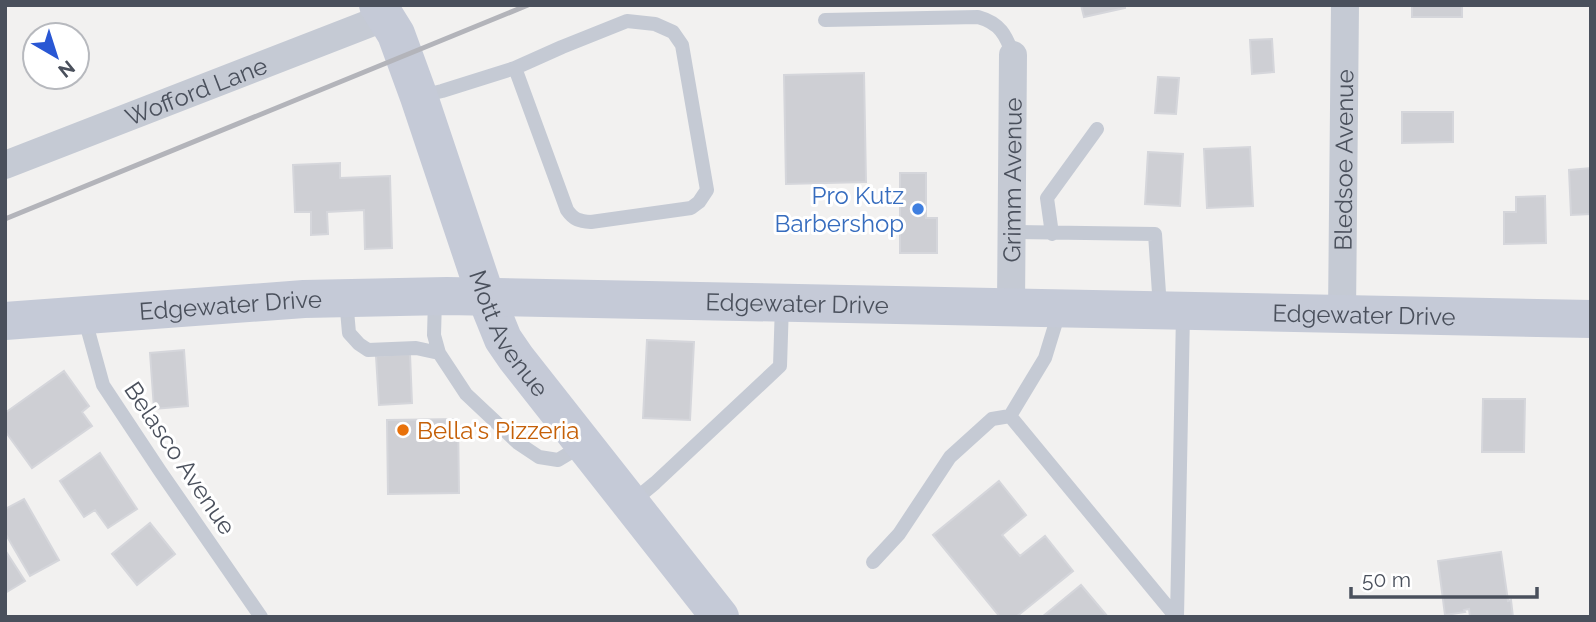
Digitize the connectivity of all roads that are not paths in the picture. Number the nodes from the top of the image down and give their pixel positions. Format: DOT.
graph roads {
  1 [pos="1345,5"];
  2 [pos="382,11"];
  3 [pos="825,20"];
  4 [pos="1013,55"];
  5 [pos="515,68"];
  6 [pos="419,97"];
  7 [pos="1097,129"];
  8 [pos="5,165"];
  9 [pos="1013,232"];
  10 [pos="1052,234"];
  11 [pos="435,296"];
  12 [pos="486,297"];
  13 [pos="346,298"];
  14 [pos="782,302"];
  15 [pos="1011,306"];
  16 [pos="1060,307"];
  17 [pos="1171,310"];
  18 [pos="1342,314"];
  19 [pos="84,315"];
  20 [pos="1591,319"];
  21 [pos="5,321"];
  22 [pos="439,353"];
  23 [pos="1010,416"];
  24 [pos="584,444"];
  25 [pos="631,503"];
  26 [pos="873,562"];
  27 [pos="261,617"];
  28 [pos="720,617"];
  29 [pos="1177,617"];
  1 -- 18 [label="street, Bledsoe Avenue"];
  2 -- 6 [label="main road, Mott Avenue"];
  2 -- 8 [label="street, Wofford Lane"];
  3 -- 4 [label="lane"];
  4 -- 9 [label="street, Grimm Avenue"];
  5 -- 5 [label="lane"];
  5 -- 6 [label="lane"];
  6 -- 12 [label="main road, Mott Avenue"];
  7 -- 10 [label="lane"];
  9 -- 10 [label="lane"];
  9 -- 15 [label="street, Grimm Avenue"];
  10 -- 17 [label="lane"];
  11 -- 12 [label="main road, Edgewater Drive"];
  11 -- 13 [label="main road, Edgewater Drive"];
  11 -- 22 [label="lane"];
  12 -- 14 [label="main road, Edgewater Drive"];
  12 -- 24 [label="main road, Mott Avenue"];
  13 -- 19 [label="main road, Edgewater Drive"];
  13 -- 22 [label="lane"];
  14 -- 15 [label="main road, Edgewater Drive"];
  14 -- 25 [label="lane"];
  15 -- 16 [label="main road, Edgewater Drive"];
  16 -- 17 [label="main road, Edgewater Drive"];
  16 -- 23 [label="lane"];
  17 -- 18 [label="main road, Edgewater Drive"];
  17 -- 29 [label="lane"];
  18 -- 20 [label="main road, Edgewater Drive"];
  19 -- 21 [label="main road, Edgewater Drive"];
  19 -- 27 [label="lane, Belasco Avenue"];
  22 -- 24 [label="lane"];
  23 -- 26 [label="lane"];
  23 -- 29 [label="lane"];
  24 -- 25 [label="main road, Mott Avenue"];
  25 -- 28 [label="main road, Mott Avenue"];
}
